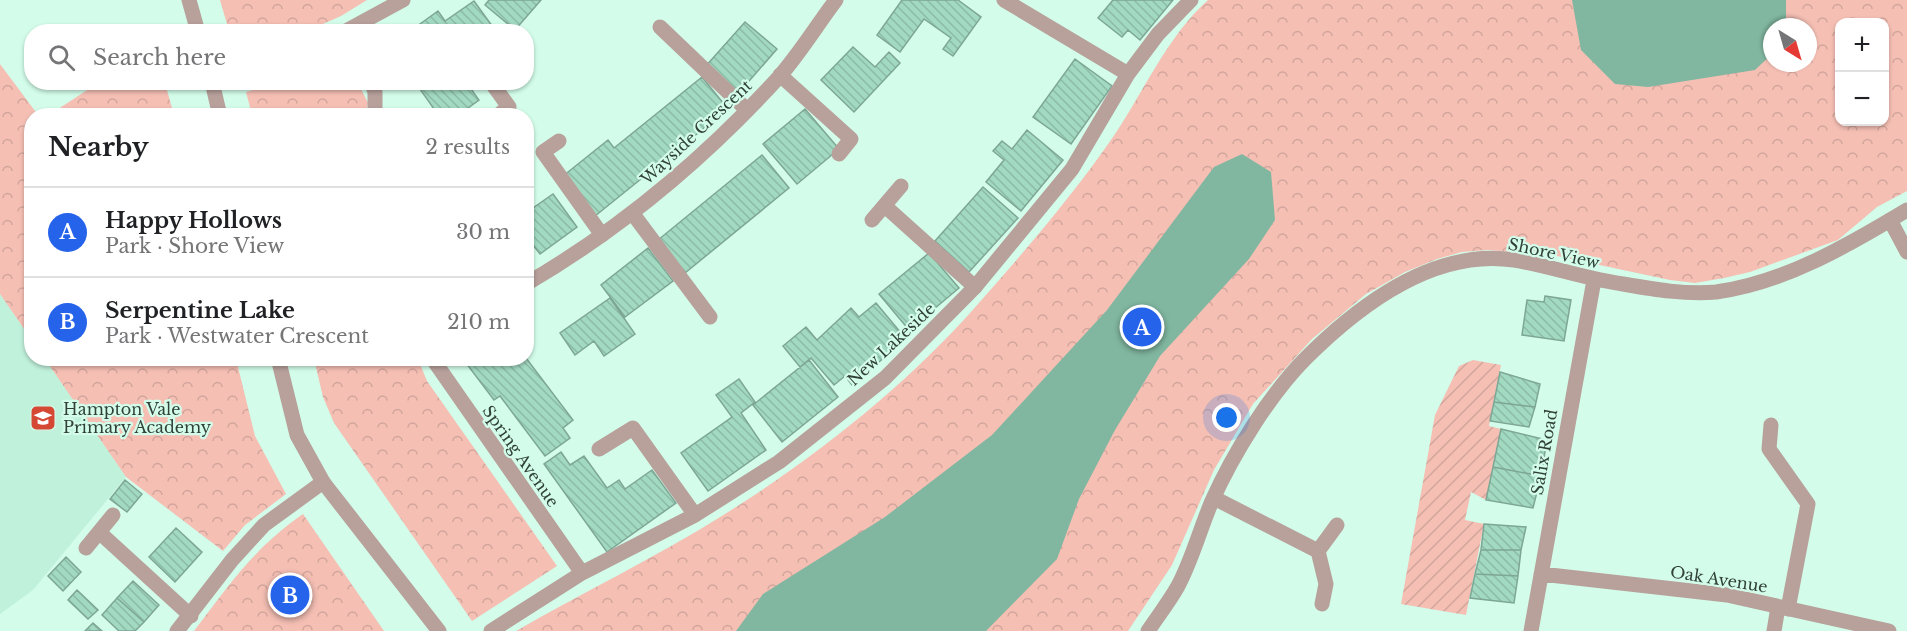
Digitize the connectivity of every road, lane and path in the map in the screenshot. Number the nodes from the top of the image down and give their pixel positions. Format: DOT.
graph roads {
  1 [pos="189,0"];
  2 [pos="403,0"];
  3 [pos="836,0"];
  4 [pos="1004,0"];
  5 [pos="1191,0"];
  6 [pos="196,24"];
  7 [pos="357,24"];
  8 [pos="660,27"];
  9 [pos="1128,74"];
  10 [pos="780,75"];
  11 [pos="214,90"];
  12 [pos="374,90"];
  13 [pos="497,90"];
  14 [pos="218,108"];
  15 [pos="375,108"];
  16 [pos="508,108"];
  17 [pos="747,110"];
  18 [pos="559,141"];
  19 [pos="839,154"];
  20 [pos="901,186"];
  21 [pos="886,207"];
  22 [pos="1907,210"];
  23 [pos="633,214"];
  24 [pos="872,220"];
  25 [pos="1890,220"];
  26 [pos="602,235"];
  27 [pos="1907,252"];
  28 [pos="534,279"];
  29 [pos="1594,280"];
  30 [pos="975,287"];
  31 [pos="710,317"];
  32 [pos="280,366"];
  33 [pos="438,366"];
  34 [pos="1771,425"];
  35 [pos="599,449"];
  36 [pos="323,482"];
  37 [pos="1214,498"];
  38 [pos="113,515"];
  39 [pos="694,515"];
  40 [pos="1337,525"];
  41 [pos="99,532"];
  42 [pos="86,548"];
  43 [pos="1318,551"];
  44 [pos="582,573"];
  45 [pos="1541,574"];
  46 [pos="1322,604"];
  47 [pos="1783,608"];
  48 [pos="191,616"];
  49 [pos="177,631"];
  50 [pos="440,631"];
  51 [pos="491,631"];
  52 [pos="1148,631"];
  53 [pos="1531,631"];
  54 [pos="1774,631"];
  55 [pos="1889,631"];
  1 -- 6 [label="street"];
  2 -- 7 [label="street"];
  3 -- 10 [label="street, Wayside Crescent"];
  4 -- 9 [label="street"];
  5 -- 9 [label="street, New Lakeside"];
  8 -- 17 [label="street"];
  9 -- 30 [label="street, New Lakeside"];
  10 -- 17 [label="street, Wayside Crescent"];
  10 -- 19 [label="street"];
  11 -- 14 [label="street"];
  12 -- 15 [label="street"];
  13 -- 16 [label="street"];
  17 -- 23 [label="street, Wayside Crescent"];
  18 -- 26 [label="street"];
  20 -- 21 [label="street"];
  21 -- 24 [label="street"];
  21 -- 30 [label="street"];
  22 -- 25 [label="street, Shore View"];
  23 -- 26 [label="street, Wayside Crescent"];
  23 -- 31 [label="street"];
  25 -- 27 [label="street"];
  25 -- 29 [label="street, Shore View"];
  26 -- 28 [label="street, Wayside Crescent"];
  29 -- 37 [label="street, Shore View"];
  29 -- 45 [label="street, Salix Road"];
  30 -- 39 [label="street, New Lakeside"];
  32 -- 36 [label="street"];
  33 -- 44 [label="street, Spring Avenue"];
  34 -- 47 [label="street"];
  35 -- 39 [label="street"];
  36 -- 48 [label="street"];
  36 -- 50 [label="street"];
  37 -- 43 [label="street"];
  37 -- 52 [label="street, Shore View"];
  38 -- 41 [label="street"];
  39 -- 44 [label="street, New Lakeside"];
  40 -- 43 [label="street"];
  41 -- 42 [label="street"];
  41 -- 48 [label="street"];
  43 -- 46 [label="street"];
  44 -- 51 [label="street, New Lakeside"];
  45 -- 47 [label="street, Oak Avenue"];
  45 -- 53 [label="street, Salix Road"];
  47 -- 54 [label="street"];
  47 -- 55 [label="street, Oak Avenue"];
  48 -- 49 [label="street"];
}
